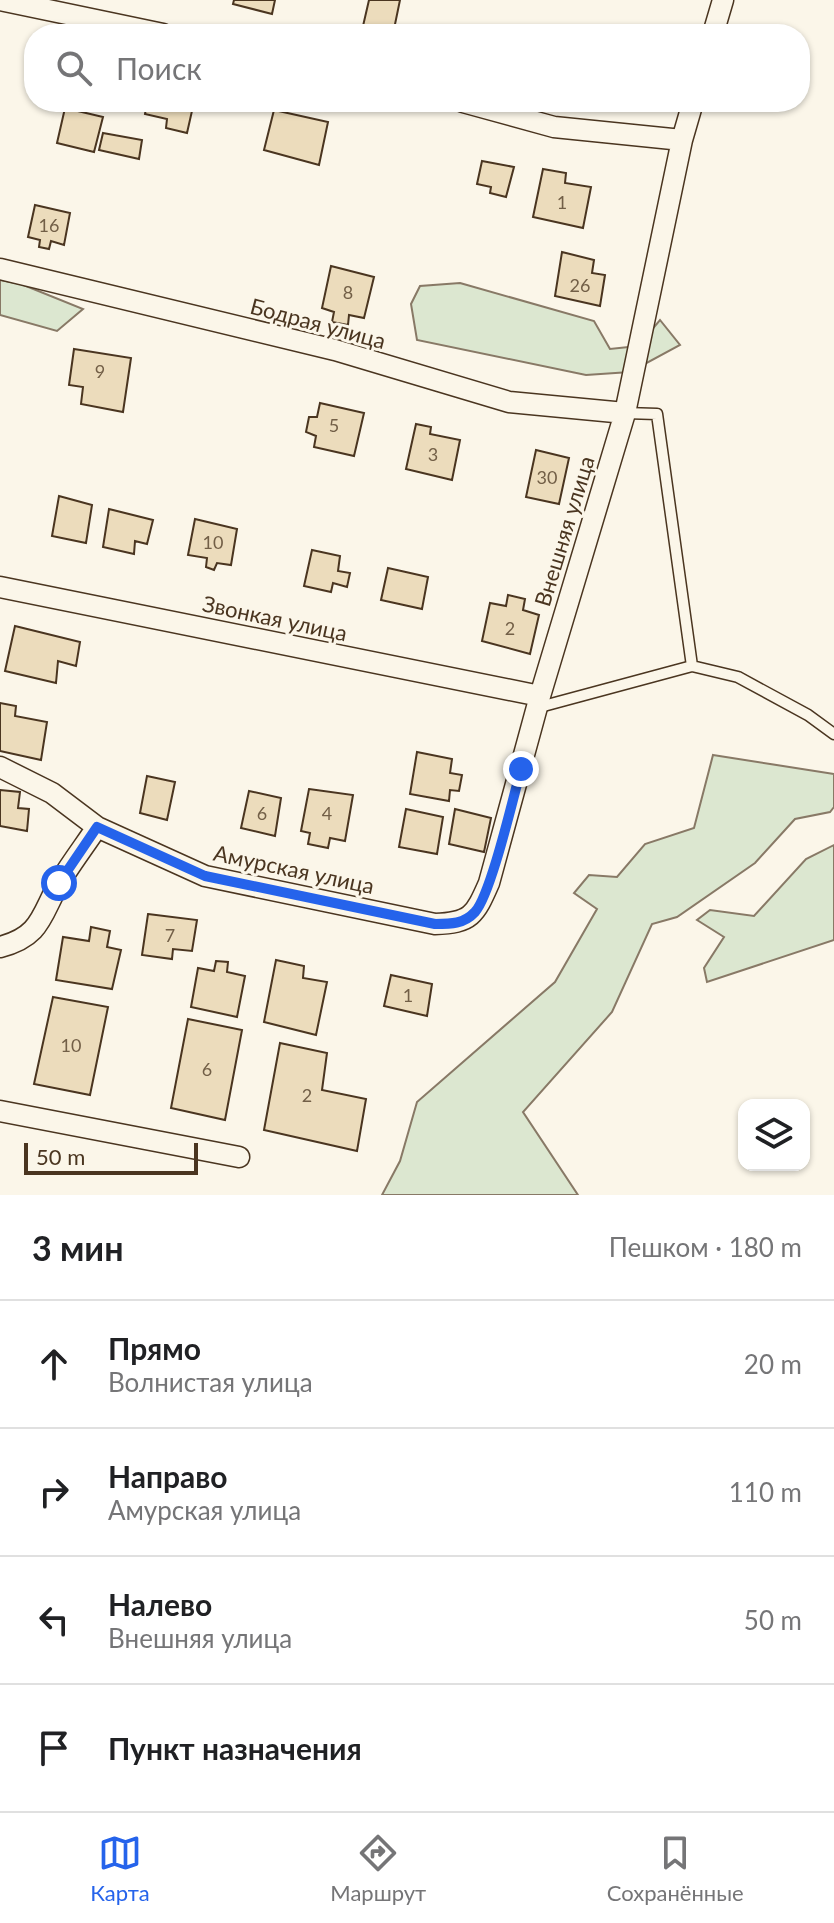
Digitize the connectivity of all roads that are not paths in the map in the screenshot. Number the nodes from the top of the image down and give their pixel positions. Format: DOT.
graph roads {
  1 [pos="0,0"];
  2 [pos="723,0"];
  3 [pos="115,24"];
  4 [pos="716,24"];
  5 [pos="499,112"];
  6 [pos="690,112"];
  7 [pos="682,140"];
  8 [pos="0,269"];
  9 [pos="625,413"];
  10 [pos="0,587"];
  11 [pos="692,666"];
  12 [pos="538,702"];
  13 [pos="834,734"];
  14 [pos="0,767"];
  15 [pos="97,827"];
  16 [pos="460,923"];
  17 [pos="0,947"];
  18 [pos="0,1111"];
  19 [pos="239,1157"];
  1 -- 3 [label="street"];
  2 -- 4 [label="street"];
  5 -- 7 [label="street"];
  6 -- 7 [label="street, Внешняя улица"];
  7 -- 9 [label="street, Внешняя улица"];
  8 -- 9 [label="street, Бодрая улица"];
  9 -- 11 [label="lane"];
  9 -- 12 [label="street, Внешняя улица"];
  10 -- 12 [label="street, Звонкая улица"];
  11 -- 12 [label="lane"];
  11 -- 13 [label="lane"];
  12 -- 16 [label="street, Внешняя улица"];
  14 -- 15 [label="street, Амурская улица"];
  15 -- 16 [label="street, Амурская улица"];
  15 -- 17 [label="street"];
  18 -- 19 [label="street"];
}
